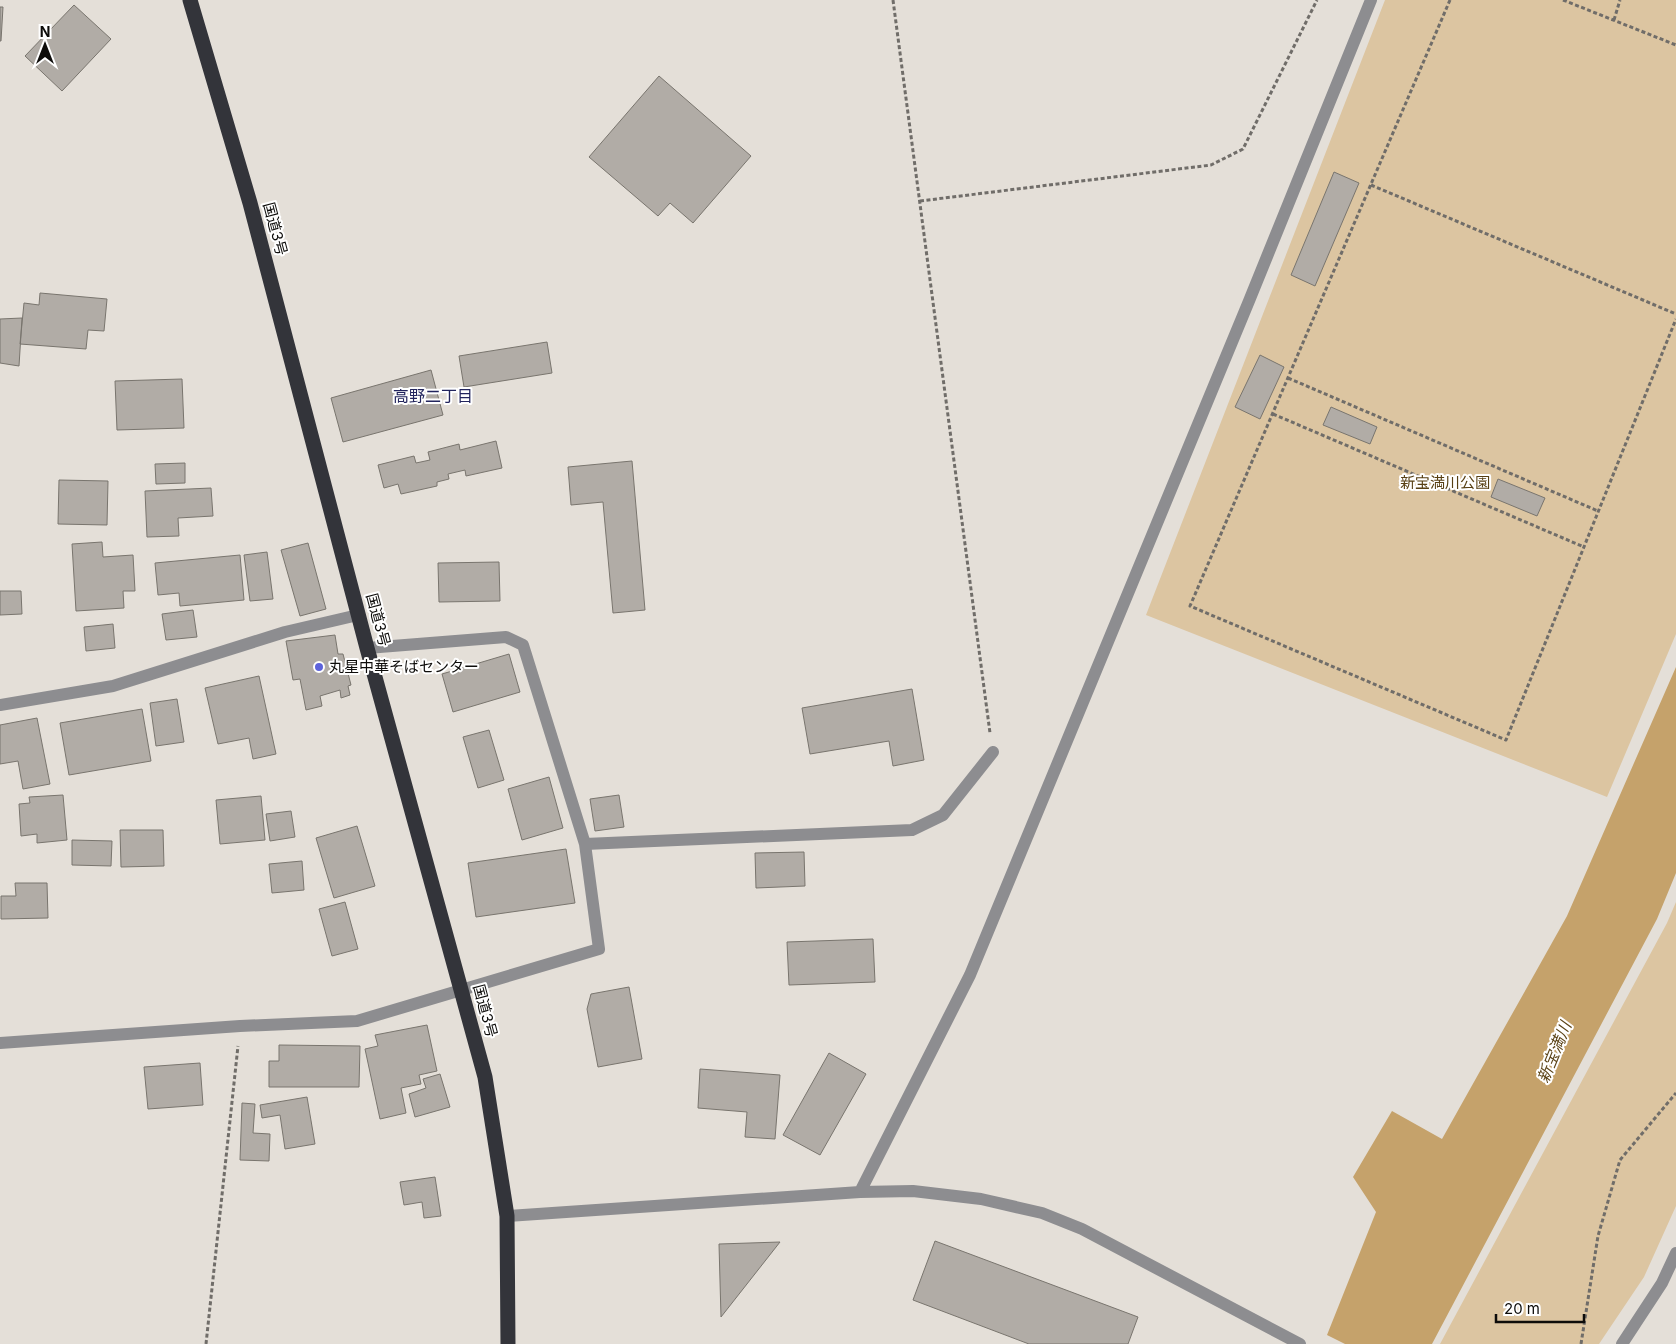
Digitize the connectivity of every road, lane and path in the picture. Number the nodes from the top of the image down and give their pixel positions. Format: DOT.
graph roads {
  1 [pos="190,0"];
  2 [pos="893,0"];
  3 [pos="1317,0"];
  4 [pos="1371,0"];
  5 [pos="1450,0"];
  6 [pos="1563,0"];
  7 [pos="1620,0"];
  8 [pos="1614,20"];
  9 [pos="1676,45"];
  10 [pos="1371,185"];
  11 [pos="920,201"];
  12 [pos="1676,314"];
  13 [pos="1676,319"];
  14 [pos="1288,378"];
  15 [pos="1273,414"];
  16 [pos="1598,512"];
  17 [pos="1584,546"];
  18 [pos="358,615"];
  19 [pos="367,648"];
  20 [pos="0,705"];
  21 [pos="993,752"];
  22 [pos="585,844"];
  23 [pos="462,989"];
  24 [pos="240,1026"];
  25 [pos="0,1043"];
  26 [pos="1676,1093"];
  27 [pos="860,1192"];
  28 [pos="507,1216"];
  29 [pos="1676,1253"];
  30 [pos="206,1344"];
  31 [pos="508,1344"];
  32 [pos="1300,1344"];
  33 [pos="1581,1344"];
  34 [pos="1622,1344"];
  1 -- 18 [label="highway, 国道3号"];
  2 -- 11 [label="path"];
  3 -- 11 [label="path"];
  4 -- 27 [label="street"];
  5 -- 10 [label="path"];
  6 -- 8 [label="path"];
  7 -- 8 [label="path"];
  8 -- 9 [label="path"];
  10 -- 12 [label="path"];
  10 -- 14 [label="path"];
  11 -- 21 [label="path"];
  13 -- 16 [label="path"];
  14 -- 15 [label="path"];
  14 -- 16 [label="path"];
  15 -- 17 [label="path"];
  15 -- 17 [label="path"];
  16 -- 17 [label="path"];
  18 -- 19 [label="highway, 国道3号"];
  18 -- 20 [label="street"];
  19 -- 22 [label="street"];
  19 -- 23 [label="highway, 国道3号"];
  21 -- 22 [label="street"];
  22 -- 23 [label="street"];
  23 -- 24 [label="street"];
  23 -- 28 [label="highway, 国道3号"];
  24 -- 25 [label="street"];
  24 -- 30 [label="path"];
  26 -- 33 [label="path"];
  27 -- 28 [label="street"];
  27 -- 32 [label="street"];
  28 -- 31 [label="highway, 国道3号"];
  29 -- 34 [label="street"];
}
